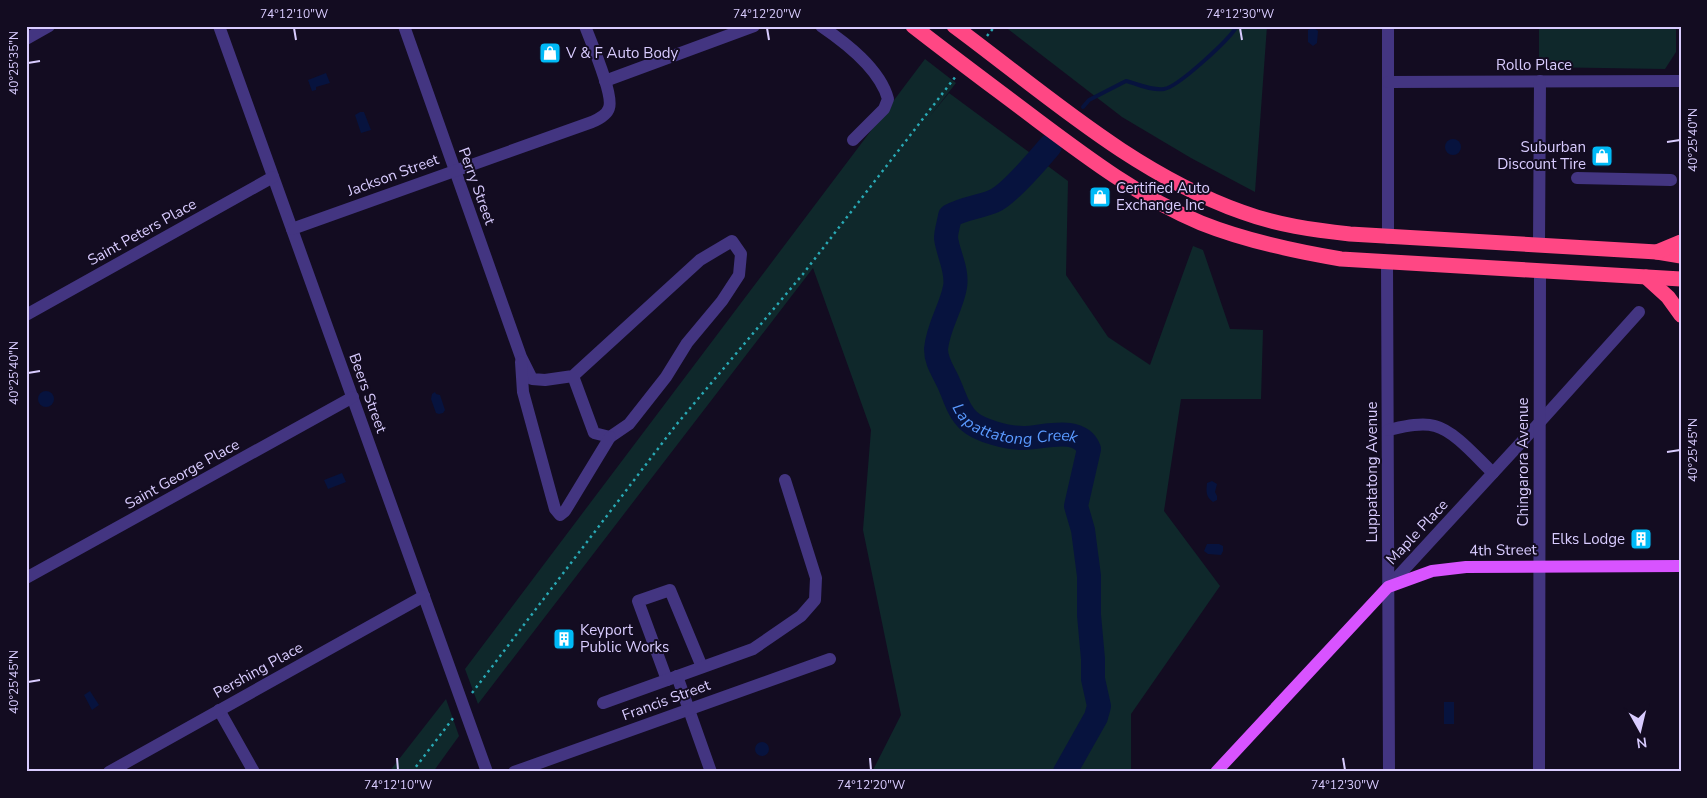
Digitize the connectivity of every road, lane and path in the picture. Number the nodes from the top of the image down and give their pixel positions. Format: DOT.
graph roads {
  1 [pos="49,26"];
  2 [pos="219,26"];
  3 [pos="404,26"];
  4 [pos="585,26"];
  5 [pos="754,26"];
  6 [pos="822,26"];
  7 [pos="913,26"];
  8 [pos="954,26"];
  9 [pos="995,26"];
  10 [pos="1388,26"];
  11 [pos="992,31"];
  12 [pos="26,39"];
  13 [pos="605,81"];
  14 [pos="1540,81"];
  15 [pos="1681,81"];
  16 [pos="1388,82"];
  17 [pos="951,83"];
  18 [pos="853,140"];
  19 [pos="454,171"];
  20 [pos="273,177"];
  21 [pos="1577,178"];
  22 [pos="1671,180"];
  23 [pos="292,229"];
  24 [pos="1388,238"];
  25 [pos="1681,242"];
  26 [pos="1539,244"];
  27 [pos="1658,252"];
  28 [pos="1681,256"];
  29 [pos="1387,263"];
  30 [pos="1540,272"];
  31 [pos="1646,277"];
  32 [pos="1681,279"];
  33 [pos="1639,312"];
  34 [pos="26,315"];
  35 [pos="1681,315"];
  36 [pos="521,357"];
  37 [pos="572,376"];
  38 [pos="353,397"];
  39 [pos="1539,423"];
  40 [pos="1388,430"];
  41 [pos="610,437"];
  42 [pos="1493,473"];
  43 [pos="785,480"];
  44 [pos="1539,566"];
  45 [pos="1681,566"];
  46 [pos="26,578"];
  47 [pos="1388,587"];
  48 [pos="424,596"];
  49 [pos="830,659"];
  50 [pos="702,667"];
  51 [pos="672,678"];
  52 [pos="603,703"];
  53 [pos="463,705"];
  54 [pos="689,709"];
  55 [pos="219,710"];
  56 [pos="109,772"];
  57 [pos="254,772"];
  58 [pos="412,772"];
  59 [pos="487,772"];
  60 [pos="514,772"];
  61 [pos="711,772"];
  62 [pos="1216,772"];
  63 [pos="1389,772"];
  64 [pos="1540,772"];
  1 -- 12 [label="street"];
  2 -- 20 [label="street, Beers Street"];
  3 -- 19 [label="street, Perry Street"];
  4 -- 13 [label="street"];
  5 -- 13 [label="street"];
  6 -- 18 [label="street"];
  7 -- 29 [label="highway"];
  8 -- 24 [label="highway"];
  9 -- 11 [label="path"];
  10 -- 16 [label="street"];
  13 -- 19 [label="street, Jackson Street"];
  14 -- 15 [label="street, Rollo Place"];
  14 -- 16 [label="street, Rollo Place"];
  14 -- 26 [label="street"];
  16 -- 24 [label="street"];
  17 -- 53 [label="path"];
  19 -- 23 [label="street, Jackson Street"];
  19 -- 36 [label="street, Perry Street"];
  20 -- 23 [label="street, Beers Street"];
  20 -- 34 [label="street, Saint Peters Place"];
  21 -- 22 [label="street"];
  23 -- 38 [label="street, Beers Street"];
  24 -- 26 [label="highway"];
  25 -- 27 [label="highway"];
  26 -- 27 [label="highway"];
  27 -- 28 [label="highway"];
  29 -- 30 [label="highway"];
  29 -- 40 [label="street, Luppatatong Avenue"];
  30 -- 31 [label="highway"];
  30 -- 39 [label="street, Chingarora Avenue"];
  31 -- 32 [label="highway"];
  31 -- 35 [label="highway"];
  33 -- 39 [label="street, Maple Place"];
  36 -- 37 [label="street"];
  36 -- 41 [label="street"];
  37 -- 41 [label="street"];
  37 -- 41 [label="street"];
  38 -- 46 [label="street, Saint George Place"];
  38 -- 48 [label="street, Beers Street"];
  39 -- 42 [label="street, Maple Place"];
  39 -- 44 [label="street, Chingarora Avenue"];
  40 -- 42 [label="street"];
  40 -- 47 [label="street, Luppatatong Avenue"];
  42 -- 47 [label="street, Maple Place"];
  43 -- 50 [label="street"];
  44 -- 45 [label="main road, 4th Street"];
  44 -- 47 [label="main road, 4th Street"];
  44 -- 64 [label="street, Chingarora Avenue"];
  47 -- 62 [label="main road, Maple Place"];
  47 -- 63 [label="street, Luppatatong Avenue"];
  48 -- 53 [label="street, Beers Street"];
  48 -- 55 [label="street, Pershing Place"];
  49 -- 54 [label="street, Francis Street"];
  50 -- 51 [label="street"];
  50 -- 51 [label="street"];
  51 -- 52 [label="street"];
  51 -- 54 [label="street"];
  53 -- 58 [label="path"];
  53 -- 59 [label="street, Beers Street"];
  54 -- 60 [label="street, Francis Street"];
  54 -- 61 [label="street"];
  55 -- 56 [label="street, Pershing Place"];
  55 -- 57 [label="street"];
}
